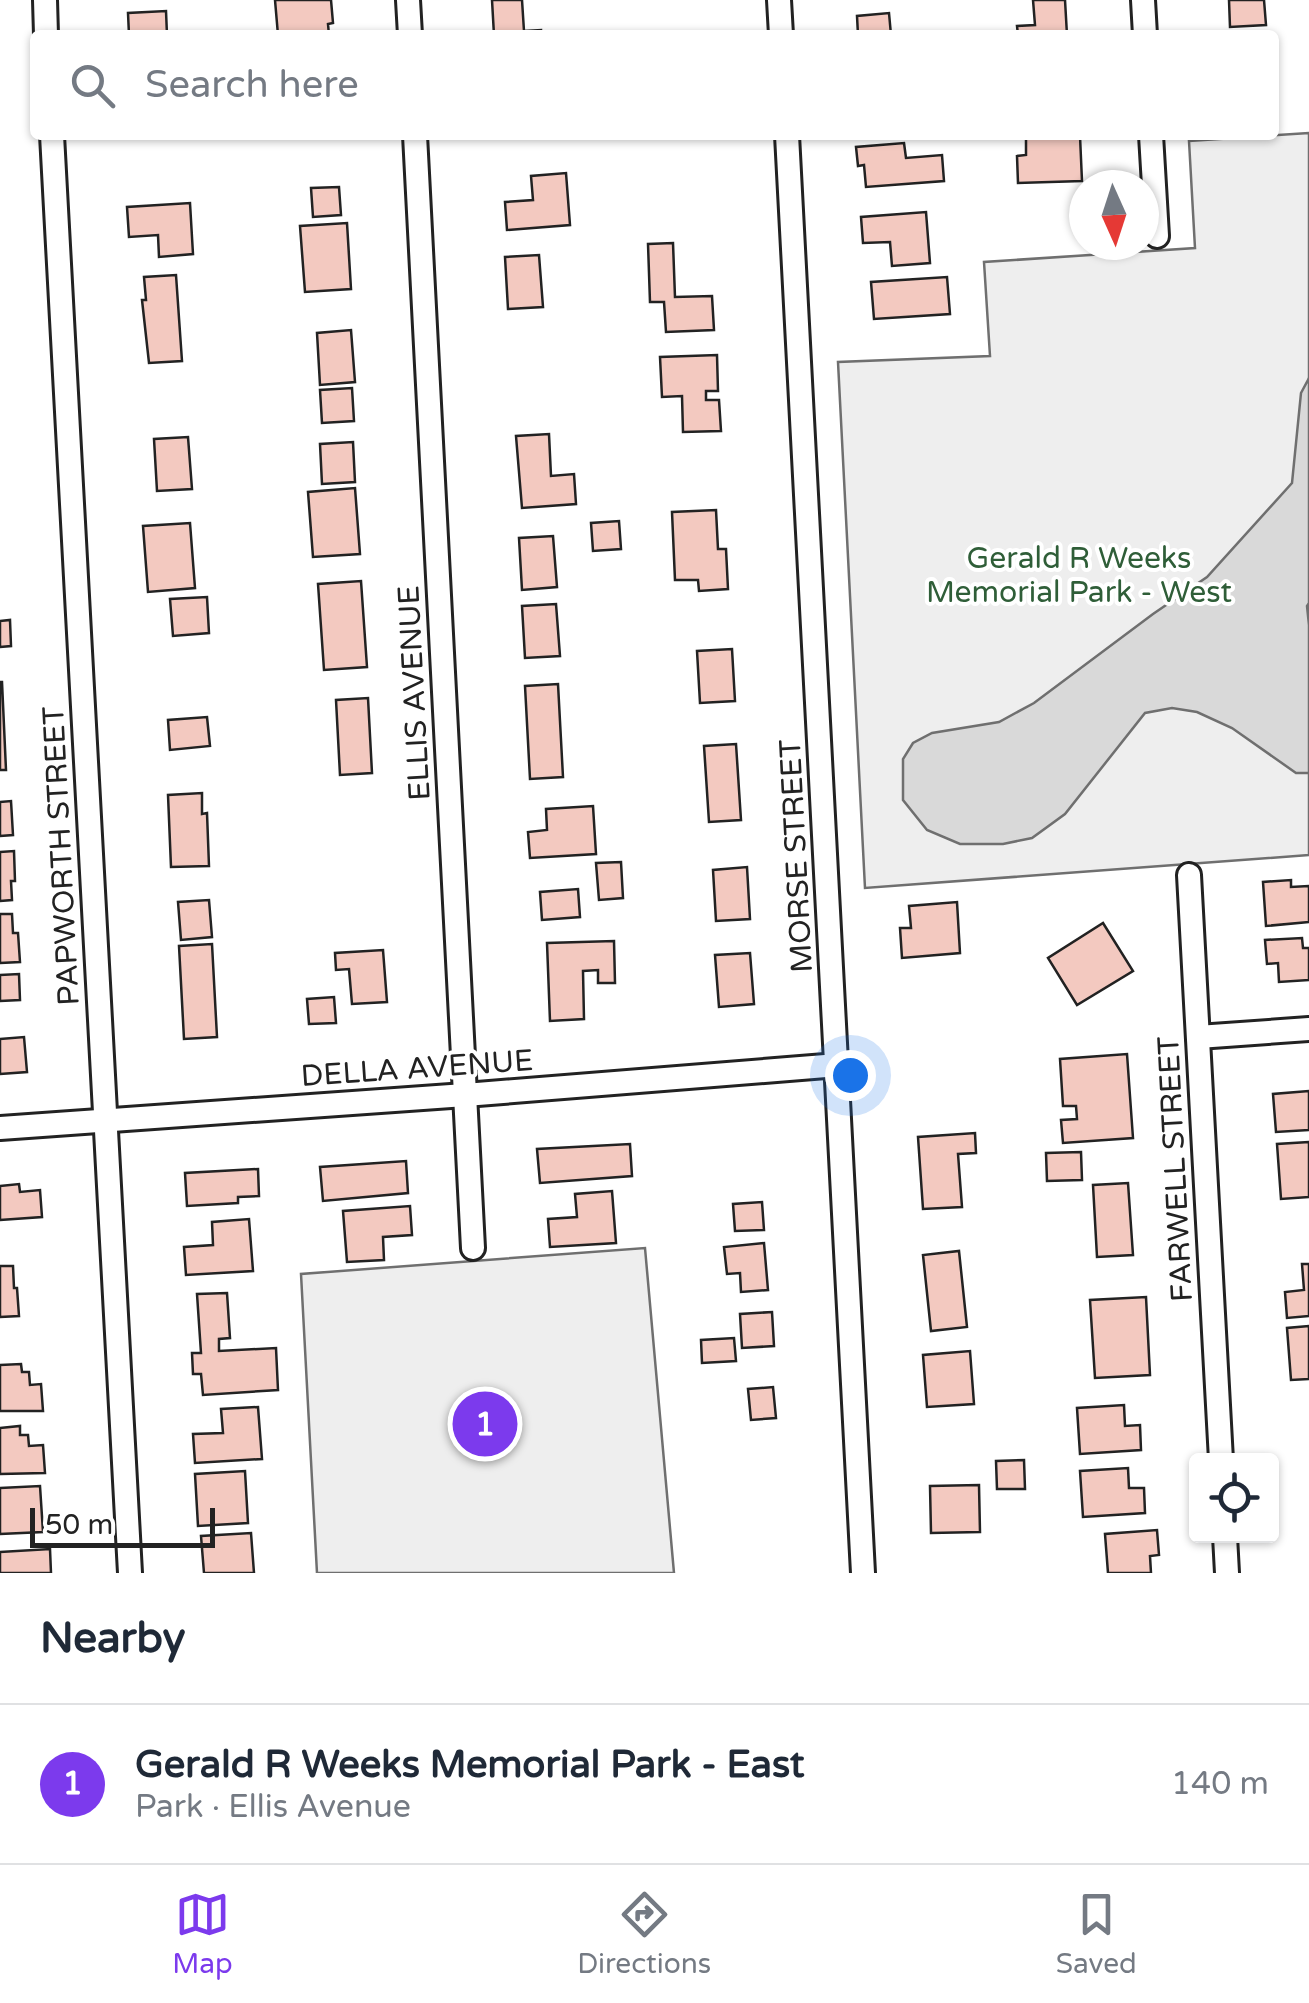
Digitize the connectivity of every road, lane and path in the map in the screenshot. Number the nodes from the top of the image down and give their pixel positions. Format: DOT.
graph roads {
  1 [pos="44,0"];
  2 [pos="408,0"];
  3 [pos="780,0"];
  4 [pos="1143,0"];
  5 [pos="46,30"];
  6 [pos="410,30"];
  7 [pos="781,30"];
  8 [pos="1145,30"];
  9 [pos="52,140"];
  10 [pos="415,140"];
  11 [pos="787,140"];
  12 [pos="1151,140"];
  13 [pos="1153,170"];
  14 [pos="1190,875"];
  15 [pos="1309,1029"];
  16 [pos="1198,1038"];
  17 [pos="838,1065"];
  18 [pos="465,1095"];
  19 [pos="106,1121"];
  20 [pos="0,1128"];
  21 [pos="473,1248"];
  22 [pos="1221,1453"];
  23 [pos="1225,1543"];
  24 [pos="130,1573"];
  25 [pos="863,1573"];
  26 [pos="1227,1573"];
  1 -- 5 [label="street"];
  2 -- 6 [label="street"];
  3 -- 7 [label="street"];
  4 -- 8 [label="street"];
  9 -- 19 [label="street, PAPWORTH STREET"];
  10 -- 18 [label="street, ELLIS AVENUE"];
  11 -- 17 [label="street, MORSE STREET"];
  12 -- 13 [label="street"];
  14 -- 16 [label="street, FARWELL STREET"];
  15 -- 16 [label="street"];
  16 -- 22 [label="street, FARWELL STREET"];
  17 -- 18 [label="street, DELLA AVENUE"];
  17 -- 25 [label="street, MORSE STREET"];
  18 -- 19 [label="street, DELLA AVENUE"];
  18 -- 21 [label="street, ELLIS AVENUE"];
  19 -- 20 [label="street, DELLA AVENUE"];
  19 -- 24 [label="street, PAPWORTH STREET"];
  23 -- 26 [label="street"];
}
